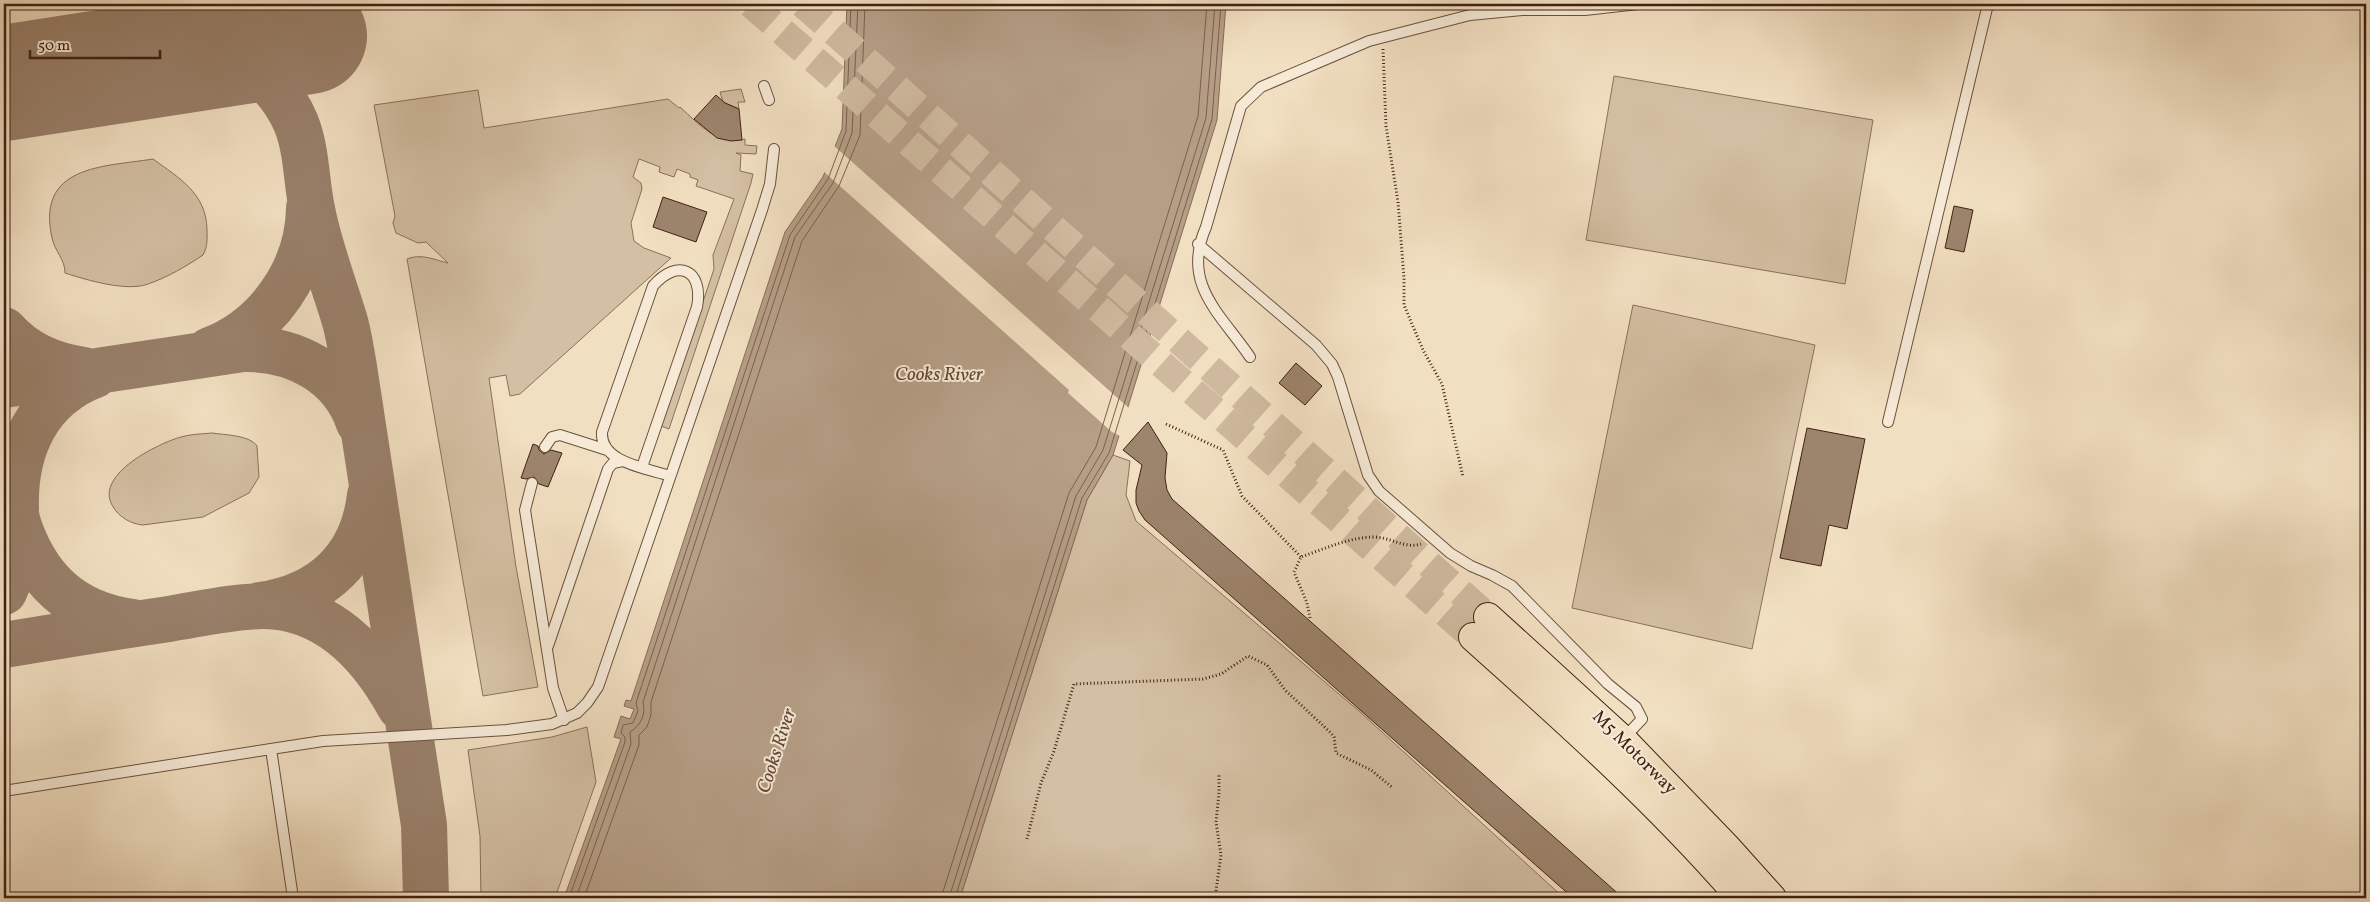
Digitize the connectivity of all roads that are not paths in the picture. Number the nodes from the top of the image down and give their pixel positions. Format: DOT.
graph roads {
  1 [pos="1638,4"];
  2 [pos="1988,4"];
  3 [pos="764,86"];
  4 [pos="769,100"];
  5 [pos="774,149"];
  6 [pos="1198,244"];
  7 [pos="1250,357"];
  8 [pos="1888,422"];
  9 [pos="545,447"];
  10 [pos="607,450"];
  11 [pos="627,462"];
  12 [pos="642,467"];
  13 [pos="670,476"];
  14 [pos="532,483"];
  15 [pos="1480,627"];
  16 [pos="547,654"];
  17 [pos="564,720"];
  18 [pos="1600,732"];
  19 [pos="271,749"];
  20 [pos="4,791"];
  21 [pos="294,898"];
  22 [pos="1741,898"];
  23 [pos="1772,898"];
  1 -- 6 [label="lane"];
  2 -- 8 [label="lane"];
  3 -- 4 [label="lane"];
  5 -- 13 [label="lane"];
  6 -- 7 [label="lane"];
  6 -- 18 [label="lane"];
  9 -- 10 [label="lane"];
  10 -- 11 [label="lane"];
  10 -- 12 [label="lane"];
  11 -- 12 [label="lane"];
  11 -- 16 [label="lane"];
  12 -- 13 [label="lane"];
  13 -- 17 [label="lane"];
  14 -- 16 [label="lane"];
  15 -- 18 [label="highway, M5 Motorway"];
  16 -- 17 [label="lane"];
  17 -- 19 [label="lane"];
  18 -- 22 [label="highway, M5 Motorway"];
  18 -- 23 [label="highway, M5 Motorway"];
  19 -- 20 [label="lane"];
  19 -- 21 [label="lane"];
}
